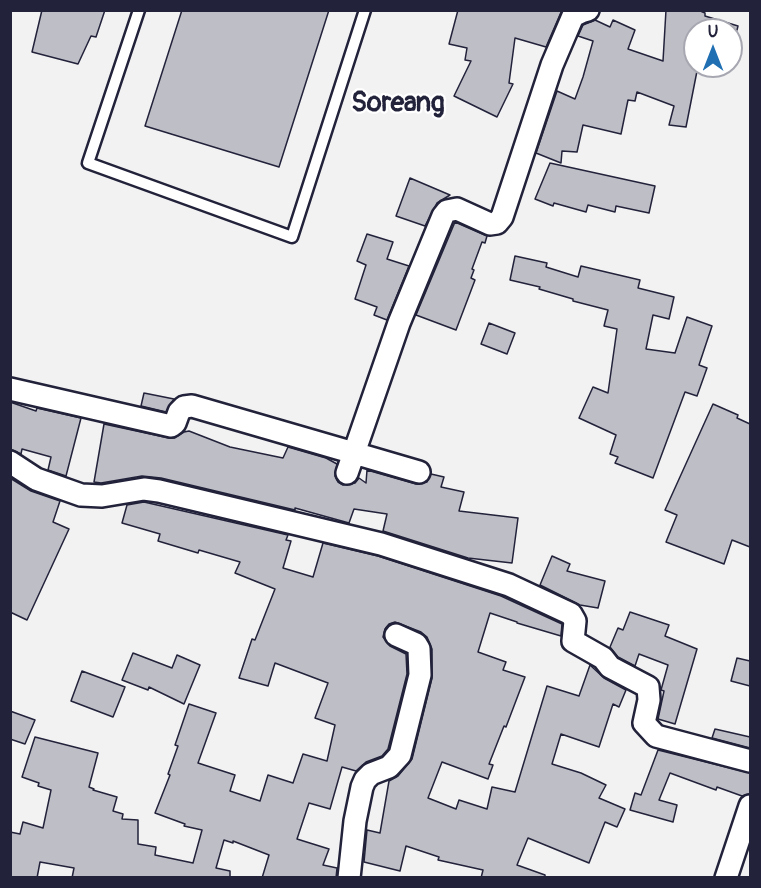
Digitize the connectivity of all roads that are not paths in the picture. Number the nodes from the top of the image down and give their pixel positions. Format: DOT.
graph roads {
  1 [pos="139,10"];
  2 [pos="365,10"];
  3 [pos="578,12"];
  4 [pos="10,389"];
  5 [pos="354,453"];
  6 [pos="10,462"];
  7 [pos="419,472"];
  8 [pos="347,473"];
  9 [pos="396,635"];
  10 [pos="750,761"];
  11 [pos="750,807"];
  12 [pos="349,878"];
  13 [pos="726,878"];
  1 -- 2 [label="lane"];
  3 -- 5 [label="street"];
  4 -- 5 [label="street"];
  5 -- 7 [label="street"];
  5 -- 8 [label="street"];
  6 -- 10 [label="street"];
  9 -- 12 [label="street"];
  11 -- 13 [label="street"];
}
